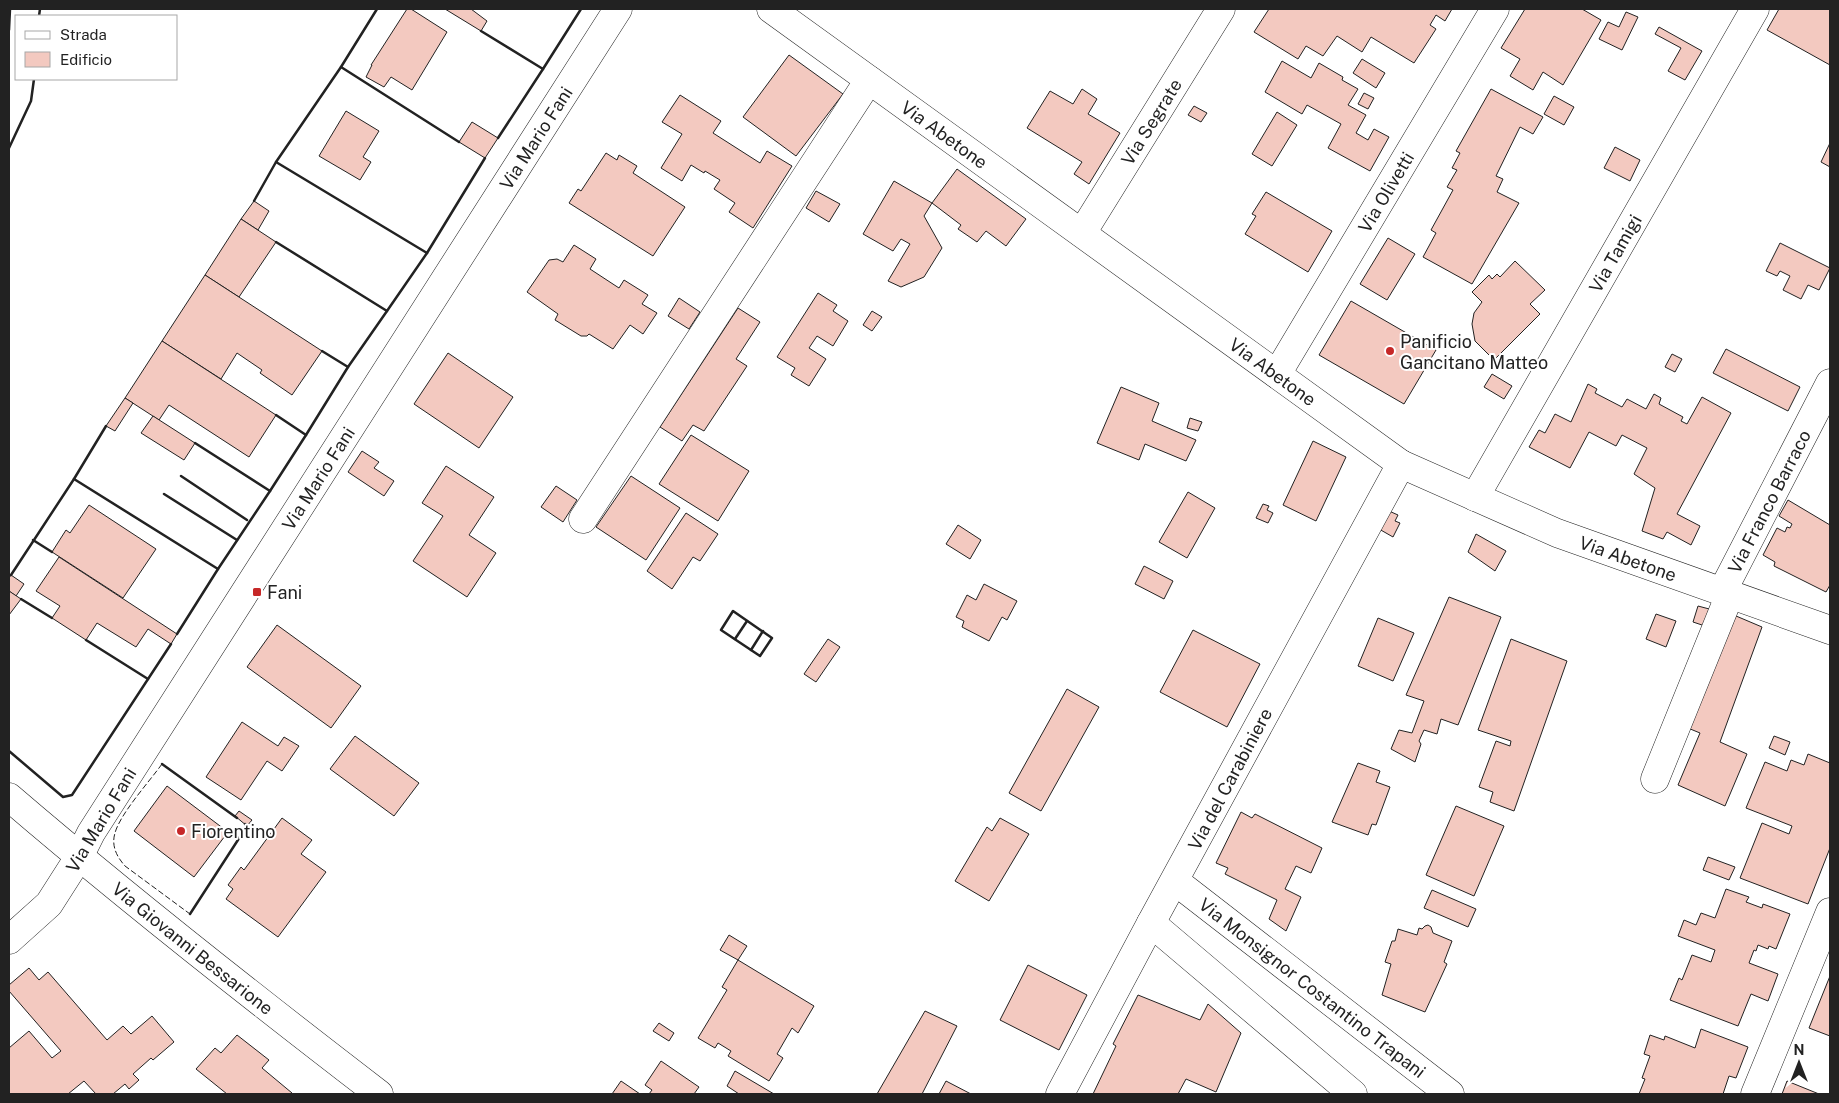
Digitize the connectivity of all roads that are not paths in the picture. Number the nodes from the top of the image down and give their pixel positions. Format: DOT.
graph roads {
  1 [pos="618,9"];
  2 [pos="771,9"];
  3 [pos="1221,9"];
  4 [pos="1495,9"];
  5 [pos="1755,9"];
  6 [pos="869,80"];
  7 [pos="1082,233"];
  8 [pos="1277,374"];
  9 [pos="1830,383"];
  10 [pos="1401,464"];
  11 [pos="1476,497"];
  12 [pos="583,519"];
  13 [pos="1726,593"];
  14 [pos="1830,630"];
  15 [pos="1655,779"];
  16 [pos="9,797"];
  17 [pos="79,857"];
  18 [pos="1175,881"];
  19 [pos="1830,912"];
  20 [pos="1151,922"];
  21 [pos="9,940"];
  22 [pos="379,1094"];
  23 [pos="1060,1094"];
  24 [pos="1352,1094"];
  25 [pos="1450,1094"];
  26 [pos="1755,1094"];
  1 -- 17 [label="street, Via Mario Fani"];
  2 -- 6 [label="street, Via Abetone"];
  3 -- 7 [label="street, Via Segrate"];
  4 -- 8 [label="street, Via Olivetti"];
  5 -- 11 [label="street, Via Tamigi"];
  6 -- 7 [label="street, Via Abetone"];
  6 -- 12 [label="street"];
  7 -- 8 [label="street, Via Abetone"];
  8 -- 10 [label="street, Via Abetone"];
  9 -- 13 [label="street, Via Franco Barraco"];
  10 -- 11 [label="street, Via Abetone"];
  10 -- 18 [label="street, Via del Carabiniere"];
  11 -- 13 [label="street, Via Abetone"];
  13 -- 14 [label="street, Via Abetone"];
  13 -- 15 [label="street, Via Franco Barraco"];
  16 -- 17 [label="street, Via Giovanni Bessarione"];
  17 -- 21 [label="street, Via Mario Fani"];
  17 -- 22 [label="street, Via Giovanni Bessarione"];
  18 -- 20 [label="street, Via del Carabiniere"];
  18 -- 25 [label="street, Via Monsignor Costantino Trapani"];
  19 -- 26 [label="street"];
  20 -- 23 [label="street, Via del Carabiniere"];
  20 -- 24 [label="street"];
}
